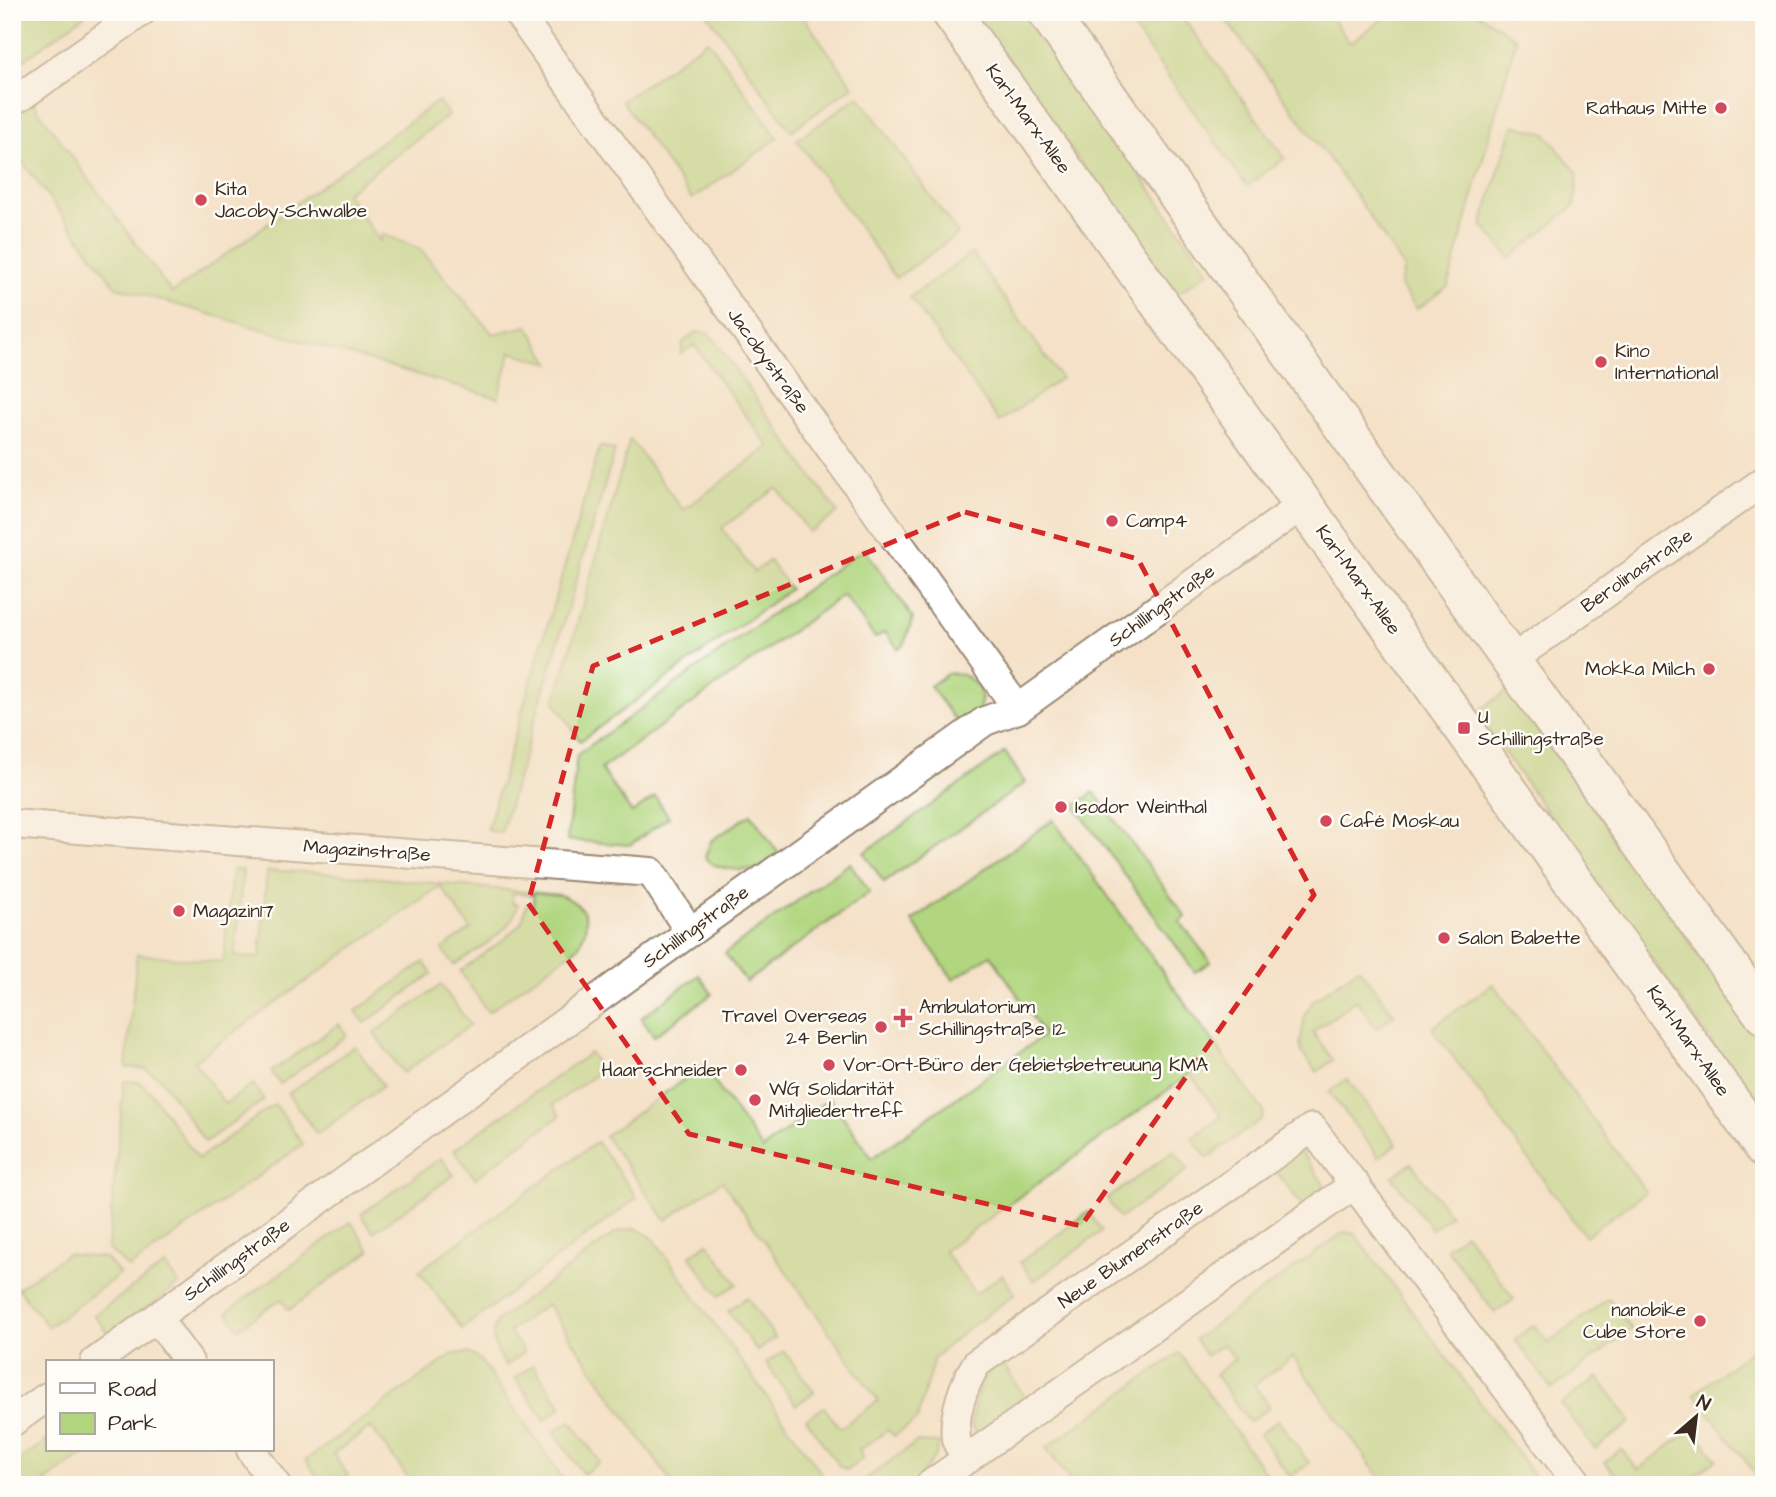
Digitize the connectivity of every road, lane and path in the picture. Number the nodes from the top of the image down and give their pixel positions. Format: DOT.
graph roads {
  1 [pos="141,12"];
  2 [pos="517,12"];
  3 [pos="951,12"];
  4 [pos="1047,12"];
  5 [pos="12,97"];
  6 [pos="1764,481"];
  7 [pos="1304,504"];
  8 [pos="1510,661"];
  9 [pos="1018,709"];
  10 [pos="12,824"];
  11 [pos="690,932"];
  12 [pos="1764,1015"];
  13 [pos="1764,1148"];
  14 [pos="1355,1184"];
  15 [pos="157,1318"];
  16 [pos="98,1360"];
  17 [pos="188,1360"];
  18 [pos="46,1398"];
  19 [pos="12,1422"];
  20 [pos="252,1452"];
  21 [pos="968,1458"];
  22 [pos="276,1485"];
  23 [pos="930,1485"];
  24 [pos="1579,1485"];
  1 -- 5 [label="street"];
  2 -- 9 [label="street, Jacobystraße"];
  3 -- 7 [label="main road, Karl-Marx-Allee"];
  4 -- 8 [label="main road"];
  6 -- 8 [label="street, Berolinastraße"];
  7 -- 9 [label="street, Schillingstraße"];
  7 -- 13 [label="main road, Karl-Marx-Allee"];
  8 -- 12 [label="main road"];
  9 -- 11 [label="street, Schillingstraße"];
  10 -- 11 [label="street, Magazinstraße"];
  11 -- 15 [label="street, Schillingstraße"];
  14 -- 21 [label="street"];
  14 -- 21 [label="street, Neue Blumenstraße"];
  14 -- 24 [label="street, Neue Blumenstraße"];
  15 -- 16 [label="street, Schillingstraße"];
  15 -- 17 [label="street"];
  18 -- 19 [label="street"];
  20 -- 22 [label="street"];
  21 -- 23 [label="street"];
}
